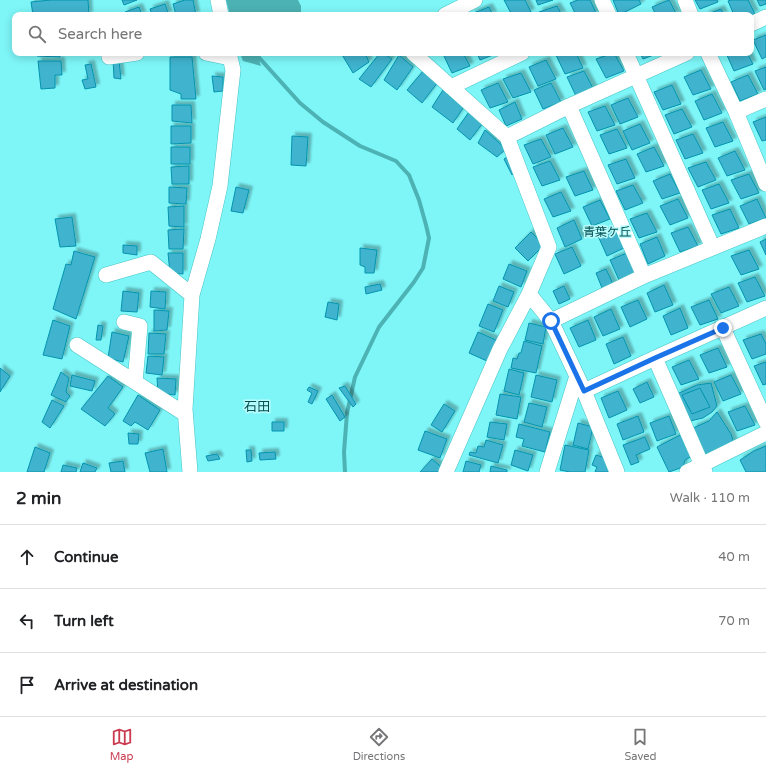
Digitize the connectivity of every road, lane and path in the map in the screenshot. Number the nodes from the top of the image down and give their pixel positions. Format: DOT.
graph roads {
  1 [pos="218,0"];
  2 [pos="475,0"];
  3 [pos="685,0"];
  4 [pos="220,12"];
  5 [pos="451,12"];
  6 [pos="691,12"];
  7 [pos="766,17"];
  8 [pos="754,23"];
  9 [pos="116,56"];
  10 [pos="230,56"];
  11 [pos="416,56"];
  12 [pos="516,56"];
  13 [pos="627,56"];
  14 [pos="681,56"];
  15 [pos="709,56"];
  16 [pos="109,57"];
  17 [pos="636,77"];
  18 [pos="451,87"];
  19 [pos="766,99"];
  20 [pos="569,106"];
  21 [pos="736,112"];
  22 [pos="507,137"];
  23 [pos="766,184"];
  24 [pos="766,226"];
  25 [pos="712,248"];
  26 [pos="106,274"];
  27 [pos="644,276"];
  28 [pos="529,294"];
  29 [pos="192,295"];
  30 [pos="766,308"];
  31 [pos="551,321"];
  32 [pos="124,322"];
  33 [pos="723,328"];
  34 [pos="77,345"];
  35 [pos="655,358"];
  36 [pos="577,376"];
  37 [pos="134,382"];
  38 [pos="584,391"];
  39 [pos="185,414"];
  40 [pos="766,422"];
  41 [pos="766,433"];
  42 [pos="704,468"];
  43 [pos="190,472"];
  44 [pos="446,472"];
  45 [pos="547,472"];
  46 [pos="618,472"];
  47 [pos="687,472"];
  1 -- 4 [label="street"];
  2 -- 5 [label="street"];
  3 -- 6 [label="street"];
  7 -- 8 [label="street"];
  9 -- 16 [label="street"];
  10 -- 29 [label="street"];
  11 -- 18 [label="street"];
  12 -- 18 [label="street"];
  13 -- 17 [label="street"];
  14 -- 17 [label="street"];
  15 -- 21 [label="street"];
  17 -- 20 [label="street"];
  17 -- 25 [label="street"];
  18 -- 22 [label="street"];
  19 -- 21 [label="street"];
  20 -- 22 [label="street"];
  20 -- 27 [label="street"];
  21 -- 23 [label="street"];
  22 -- 28 [label="street"];
  24 -- 25 [label="street"];
  25 -- 27 [label="street"];
  26 -- 29 [label="street"];
  27 -- 31 [label="street"];
  28 -- 31 [label="street"];
  28 -- 44 [label="street"];
  29 -- 39 [label="street"];
  30 -- 33 [label="street"];
  31 -- 36 [label="street"];
  32 -- 37 [label="street"];
  33 -- 35 [label="street"];
  33 -- 40 [label="street"];
  34 -- 37 [label="street"];
  35 -- 38 [label="street"];
  35 -- 42 [label="street"];
  36 -- 38 [label="street"];
  36 -- 45 [label="street"];
  37 -- 39 [label="street"];
  38 -- 46 [label="street"];
  39 -- 43 [label="street"];
  41 -- 42 [label="street"];
  42 -- 47 [label="street"];
}
